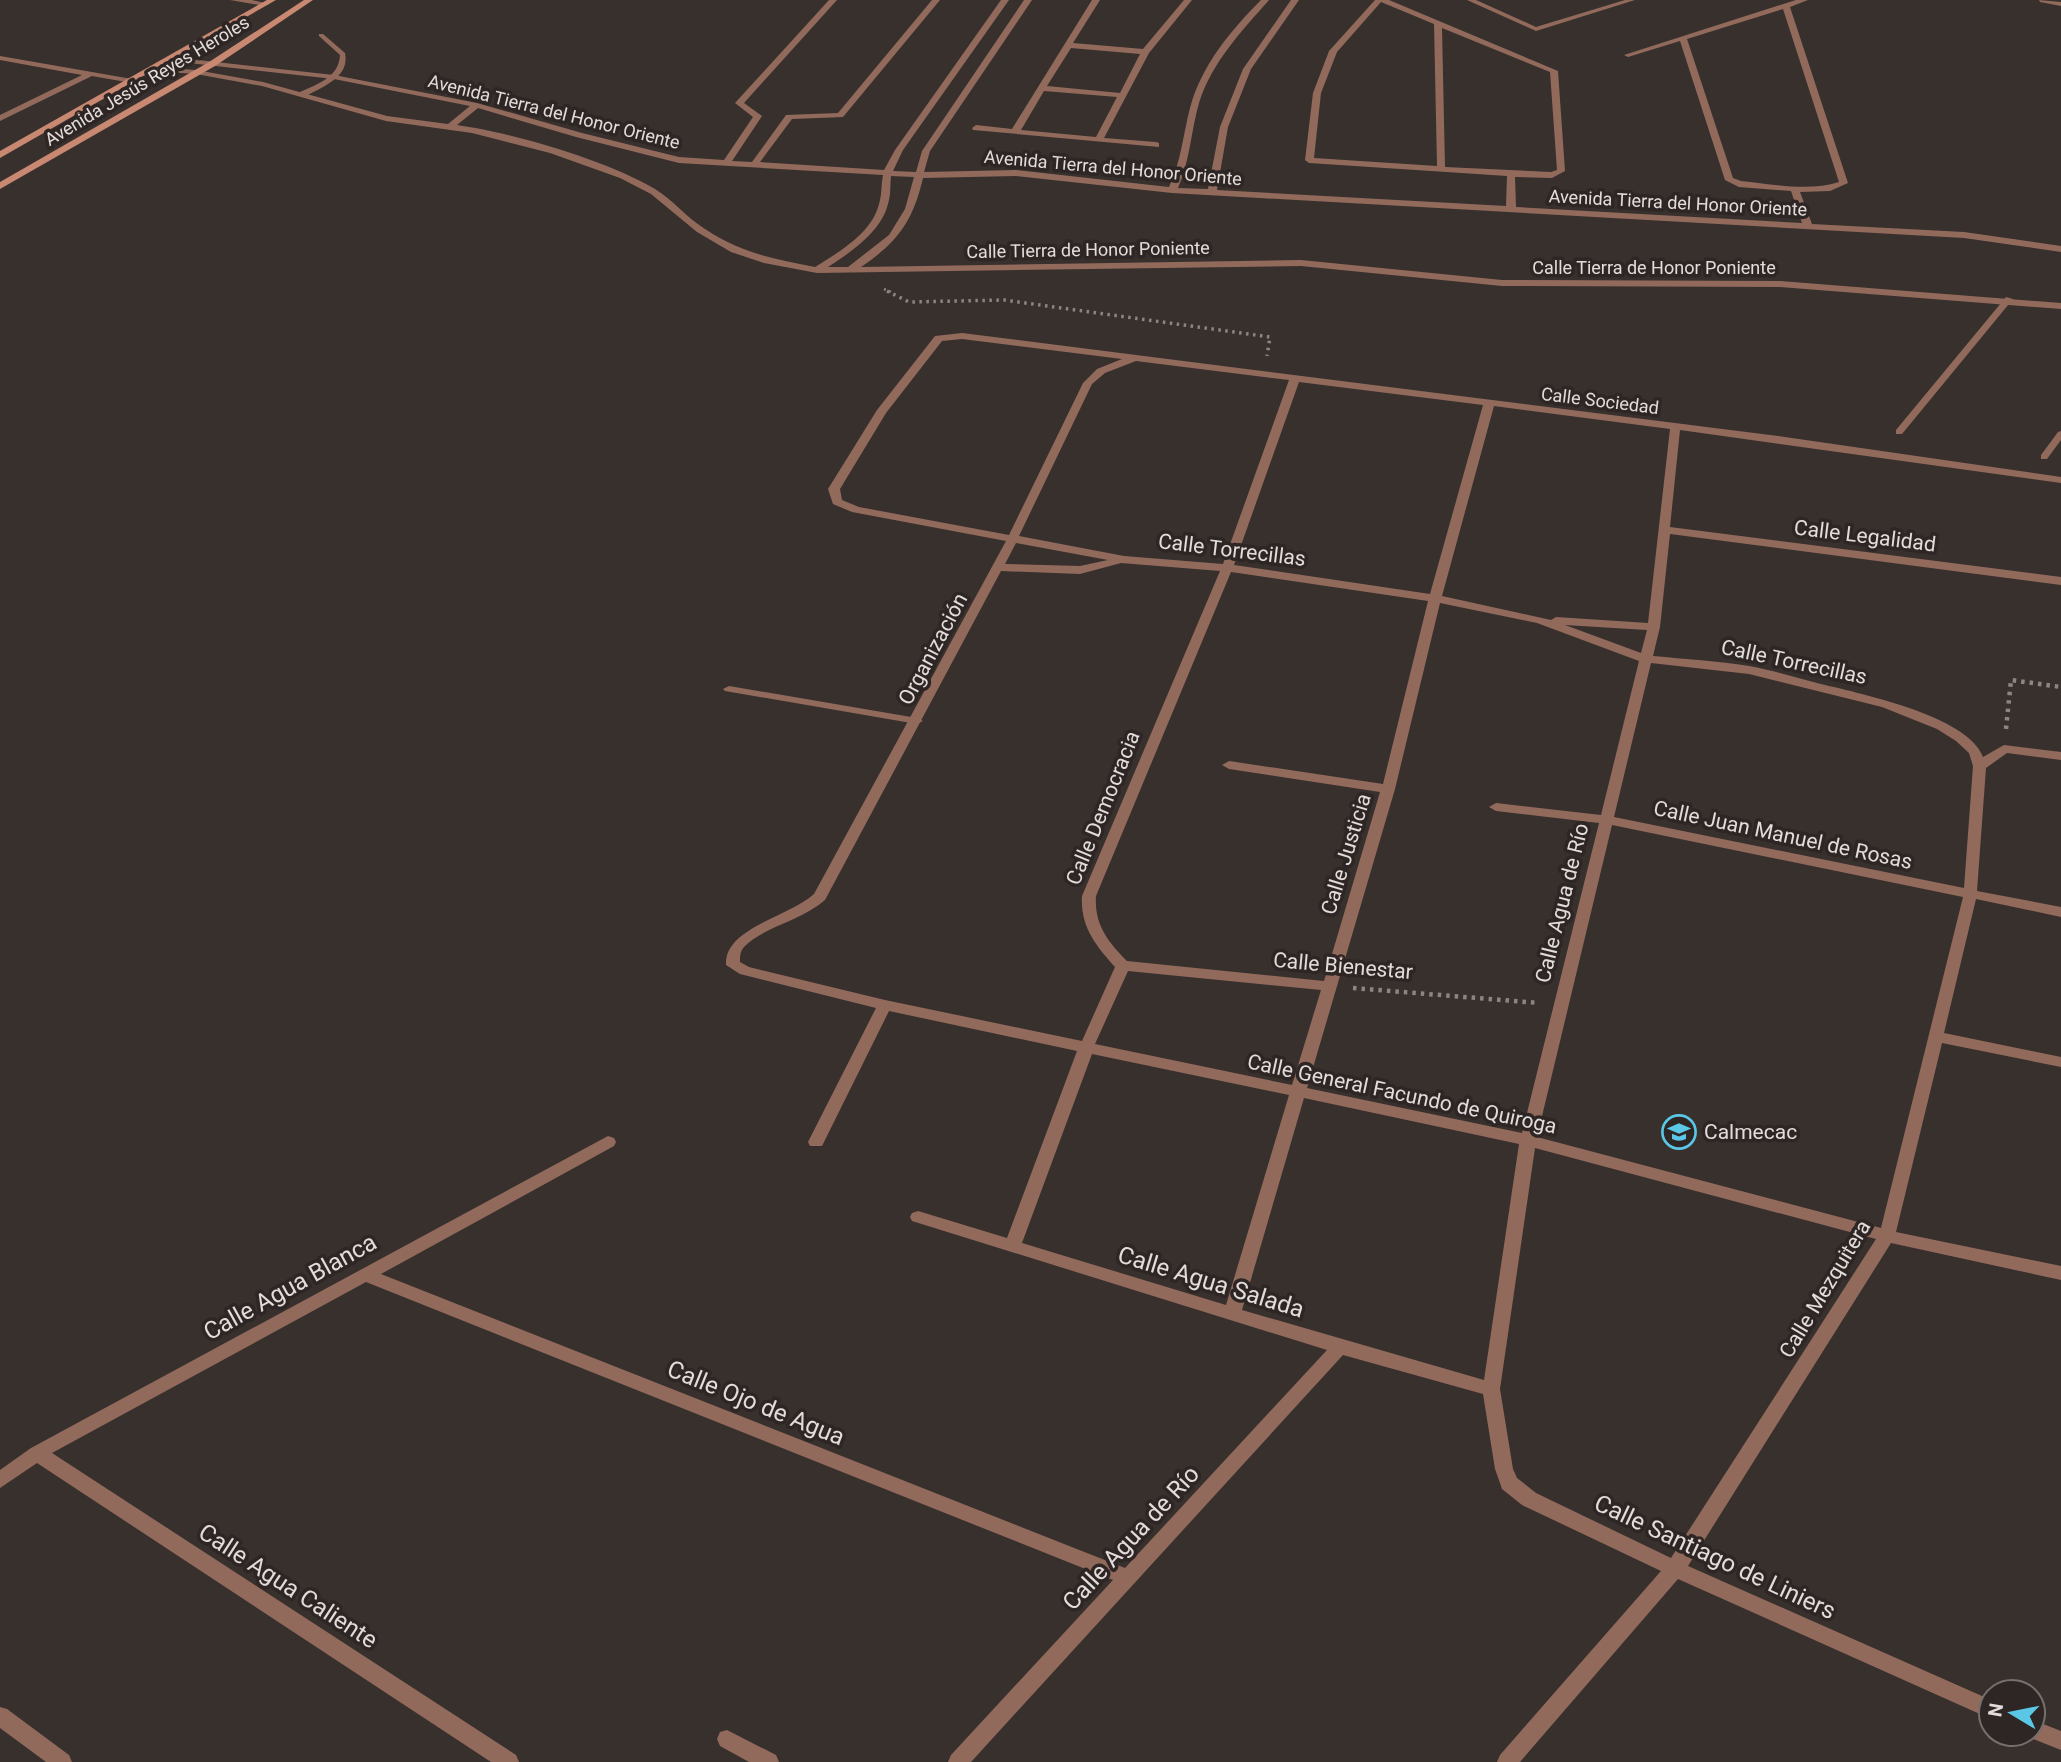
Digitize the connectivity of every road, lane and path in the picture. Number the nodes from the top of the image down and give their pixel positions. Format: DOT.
graph roads {
  1 [pos="234,0"];
  2 [pos="309,0"];
  3 [pos="833,0"];
  4 [pos="936,0"];
  5 [pos="1005,0"];
  6 [pos="1028,0"];
  7 [pos="1095,0"];
  8 [pos="1188,0"];
  9 [pos="1265,0"];
  10 [pos="1295,0"];
  11 [pos="1380,0"];
  12 [pos="1470,0"];
  13 [pos="1632,0"];
  14 [pos="1804,0"];
  15 [pos="2043,0"];
  16 [pos="248,1"];
  17 [pos="269,2"];
  18 [pos="2061,4"];
  19 [pos="1786,7"];
  20 [pos="1438,23"];
  21 [pos="321,35"];
  22 [pos="1683,38"];
  23 [pos="1068,45"];
  24 [pos="1145,52"];
  25 [pos="1628,55"];
  26 [pos="0,58"];
  27 [pos="171,59"];
  28 [pos="12,60"];
  29 [pos="212,64"];
  30 [pos="0,65"];
  31 [pos="153,69"];
  32 [pos="196,72"];
  33 [pos="91,74"];
  34 [pos="334,77"];
  35 [pos="132,81"];
  36 [pos="1041,88"];
  37 [pos="303,94"];
  38 [pos="1120,95"];
  39 [pos="477,105"];
  40 [pos="0,118"];
  41 [pos="450,127"];
  42 [pos="976,128"];
  43 [pos="1015,132"];
  44 [pos="1099,140"];
  45 [pos="1156,145"];
  46 [pos="0,155"];
  47 [pos="726,163"];
  48 [pos="754,165"];
  49 [pos="1441,169"];
  50 [pos="887,173"];
  51 [pos="1511,174"];
  52 [pos="917,175"];
  53 [pos="0,186"];
  54 [pos="1795,189"];
  55 [pos="1172,190"];
  56 [pos="1212,192"];
  57 [pos="1511,209"];
  58 [pos="1808,226"];
  59 [pos="2061,249"];
  60 [pos="817,270"];
  61 [pos="848,271"];
  62 [pos="2008,299"];
  63 [pos="2061,306"];
  64 [pos="1135,358"];
  65 [pos="1264,374"];
  66 [pos="1295,379"];
  67 [pos="1489,404"];
  68 [pos="1675,428"];
  69 [pos="1899,432"];
  70 [pos="2061,433"];
  71 [pos="2044,457"];
  72 [pos="2061,480"];
  73 [pos="838,502"];
  74 [pos="1664,530"];
  75 [pos="1013,538"];
  76 [pos="1124,559"];
  77 [pos="998,567"];
  78 [pos="1227,568"];
  79 [pos="2061,580"];
  80 [pos="1435,598"];
  81 [pos="1540,620"];
  82 [pos="1654,627"];
  83 [pos="1646,659"];
  84 [pos="2061,687"];
  85 [pos="729,690"];
  86 [pos="917,721"];
  87 [pos="2004,749"];
  88 [pos="2061,756"];
  89 [pos="1229,765"];
  90 [pos="1980,766"];
  91 [pos="1388,789"];
  92 [pos="1496,807"];
  93 [pos="1606,820"];
  94 [pos="1970,895"];
  95 [pos="2061,912"];
  96 [pos="733,965"];
  97 [pos="1123,967"];
  98 [pos="1327,986"];
  99 [pos="1561,1004"];
  100 [pos="884,1006"];
  101 [pos="1934,1036"];
  102 [pos="1086,1048"];
  103 [pos="2061,1062"];
  104 [pos="1295,1092"];
  105 [pos="1528,1140"];
  106 [pos="608,1142"];
  107 [pos="816,1142"];
  108 [pos="918,1217"];
  109 [pos="1887,1236"];
  110 [pos="1012,1246"];
  111 [pos="2061,1273"];
  112 [pos="364,1274"];
  113 [pos="1232,1314"];
  114 [pos="1340,1347"];
  115 [pos="1492,1389"];
  116 [pos="37,1453"];
  117 [pos="0,1480"];
  118 [pos="1675,1569"];
  119 [pos="1129,1578"];
  120 [pos="1977,1704"];
  121 [pos="0,1716"];
  122 [pos="727,1739"];
  123 [pos="62,1762"];
  124 [pos="509,1762"];
  125 [pos="769,1762"];
  126 [pos="958,1762"];
  127 [pos="1507,1762"];
  1 -- 16 [label="street"];
  2 -- 29 [label="street, Avenida Jesús Reyes Heroles"];
  3 -- 47 [label="street"];
  4 -- 48 [label="street"];
  5 -- 50 [label="street"];
  6 -- 52 [label="street"];
  7 -- 23 [label="street"];
  8 -- 24 [label="street"];
  9 -- 55 [label="street"];
  10 -- 56 [label="street"];
  11 -- 20 [label="street"];
  11 -- 49 [label="street"];
  12 -- 13 [label="lane"];
  14 -- 19 [label="street"];
  15 -- 18 [label="street"];
  16 -- 17 [label="street"];
  17 -- 27 [label="street, Avenida Jesús Reyes Heroles"];
  19 -- 22 [label="street"];
  19 -- 54 [label="street"];
  20 -- 49 [label="street"];
  20 -- 51 [label="street"];
  21 -- 34 [label="lane"];
  22 -- 25 [label="street"];
  22 -- 54 [label="street"];
  23 -- 24 [label="street"];
  23 -- 36 [label="street"];
  24 -- 38 [label="street"];
  26 -- 28 [label="street"];
  27 -- 29 [label="street, Avenida Tierra del Honor Oriente"];
  27 -- 31 [label="street, Avenida Jesús Reyes Heroles"];
  28 -- 30 [label="street"];
  28 -- 33 [label="street"];
  29 -- 32 [label="street, Avenida Jesús Reyes Heroles"];
  29 -- 34 [label="street, Avenida Tierra del Honor Oriente"];
  31 -- 32 [label="street, Calle Tierra de Honor Poniente"];
  31 -- 35 [label="street, Avenida Jesús Reyes Heroles"];
  32 -- 37 [label="street, Calle Tierra de Honor Poniente"];
  32 -- 53 [label="street, Avenida Jesús Reyes Heroles"];
  33 -- 35 [label="street"];
  33 -- 40 [label="street"];
  34 -- 37 [label="lane"];
  34 -- 39 [label="street, Avenida Tierra del Honor Oriente"];
  35 -- 46 [label="street, Avenida Jesús Reyes Heroles"];
  36 -- 38 [label="street"];
  36 -- 43 [label="street"];
  37 -- 41 [label="street, Calle Tierra de Honor Poniente"];
  38 -- 44 [label="street"];
  39 -- 41 [label="street"];
  39 -- 47 [label="street, Avenida Tierra del Honor Oriente"];
  41 -- 60 [label="street, Calle Tierra de Honor Poniente"];
  42 -- 43 [label="street"];
  43 -- 44 [label="street"];
  44 -- 45 [label="street"];
  47 -- 48 [label="street, Avenida Tierra del Honor Oriente"];
  48 -- 50 [label="street, Avenida Tierra del Honor Oriente"];
  49 -- 51 [label="street"];
  50 -- 52 [label="street, Avenida Tierra del Honor Oriente"];
  50 -- 60 [label="street"];
  51 -- 57 [label="street"];
  52 -- 55 [label="street, Avenida Tierra del Honor Oriente"];
  52 -- 61 [label="street"];
  54 -- 58 [label="street"];
  55 -- 56 [label="street, Avenida Tierra del Honor Oriente"];
  56 -- 57 [label="street, Avenida Tierra del Honor Oriente"];
  57 -- 58 [label="street, Avenida Tierra del Honor Oriente"];
  58 -- 59 [label="street, Avenida Tierra del Honor Oriente"];
  60 -- 61 [label="street, Calle Tierra de Honor Poniente"];
  61 -- 62 [label="street, Calle Tierra de Honor Poniente"];
  61 -- 65 [label="path"];
  62 -- 63 [label="street, Calle Tierra de Honor Poniente"];
  62 -- 69 [label="lane"];
  64 -- 65 [label="street, Calle Sociedad"];
  64 -- 73 [label="street, Calle Sociedad"];
  64 -- 75 [label="street, Organización"];
  65 -- 66 [label="street, Calle Sociedad"];
  66 -- 67 [label="street, Calle Sociedad"];
  66 -- 78 [label="street, Calle Democracia"];
  67 -- 68 [label="street, Calle Sociedad"];
  67 -- 80 [label="street, Calle Justicia"];
  68 -- 72 [label="street, Calle Sociedad"];
  68 -- 74 [label="street, Calle Agua de Río"];
  70 -- 71 [label="lane"];
  73 -- 75 [label="street, Calle Torrecillas"];
  74 -- 79 [label="street, Calle Legalidad"];
  74 -- 82 [label="street, Calle Agua de Río"];
  75 -- 76 [label="street, Calle Torrecillas"];
  75 -- 77 [label="street, Organización"];
  76 -- 77 [label="street, Calle Torrecillas"];
  76 -- 78 [label="street, Calle Torrecillas"];
  77 -- 86 [label="street, Organización"];
  78 -- 80 [label="street, Calle Torrecillas"];
  78 -- 97 [label="street, Calle Democracia"];
  80 -- 81 [label="street, Calle Torrecillas"];
  80 -- 91 [label="street, Calle Justicia"];
  81 -- 82 [label="street, Calle Torrecillas"];
  81 -- 83 [label="street, Calle Torrecillas"];
  82 -- 83 [label="street, Calle Agua de Río"];
  83 -- 90 [label="street, Calle Torrecillas"];
  83 -- 93 [label="street, Calle Agua de Río"];
  84 -- 87 [label="path"];
  85 -- 86 [label="lane"];
  86 -- 96 [label="street, Organización"];
  87 -- 88 [label="street"];
  87 -- 90 [label="street"];
  89 -- 91 [label="street"];
  90 -- 94 [label="street, Calle Mezquitera"];
  91 -- 98 [label="street, Calle Justicia"];
  92 -- 93 [label="street, Calle Juan Manuel de Rosas"];
  93 -- 94 [label="street, Calle Juan Manuel de Rosas"];
  93 -- 99 [label="street, Calle Agua de Río"];
  94 -- 95 [label="street, Calle Juan Manuel de Rosas"];
  94 -- 101 [label="street, Calle Mezquitera"];
  96 -- 100 [label="street, Calle General Facundo de Quiroga"];
  97 -- 98 [label="street, Calle Bienestar"];
  97 -- 102 [label="street"];
  98 -- 99 [label="path, Calle Bienestar"];
  98 -- 104 [label="street, Calle Justicia"];
  99 -- 105 [label="street, Calle Agua de Río"];
  100 -- 102 [label="street, Calle General Facundo de Quiroga"];
  100 -- 107 [label="street"];
  101 -- 103 [label="street"];
  101 -- 109 [label="street, Calle Mezquitera"];
  102 -- 104 [label="street, Calle General Facundo de Quiroga"];
  102 -- 110 [label="street"];
  104 -- 105 [label="street, Calle General Facundo de Quiroga"];
  104 -- 113 [label="street, Calle Justicia"];
  105 -- 109 [label="street, Calle General Facundo de Quiroga"];
  105 -- 115 [label="street, Calle Agua de Río"];
  106 -- 112 [label="street, Calle Agua Blanca"];
  108 -- 110 [label="street, Calle Agua Salada"];
  109 -- 111 [label="street, Calle General Facundo de Quiroga"];
  109 -- 118 [label="street, Calle Mezquitera"];
  110 -- 113 [label="street, Calle Agua Salada"];
  112 -- 116 [label="street, Calle Agua Blanca"];
  112 -- 119 [label="street, Calle Ojo de Agua"];
  113 -- 114 [label="street, Calle Agua Salada"];
  114 -- 115 [label="street, Calle Agua Salada"];
  114 -- 119 [label="street, Calle Agua de Río"];
  115 -- 118 [label="street, Calle Santiago de Liniers"];
  116 -- 117 [label="street, Calle Agua Blanca"];
  116 -- 124 [label="street, Calle Agua Caliente"];
  118 -- 120 [label="street, Calle Santiago de Liniers"];
  118 -- 127 [label="street, Calle Mezquitera"];
  119 -- 126 [label="street, Calle Agua de Río"];
  121 -- 123 [label="street"];
  122 -- 125 [label="street"];
}
